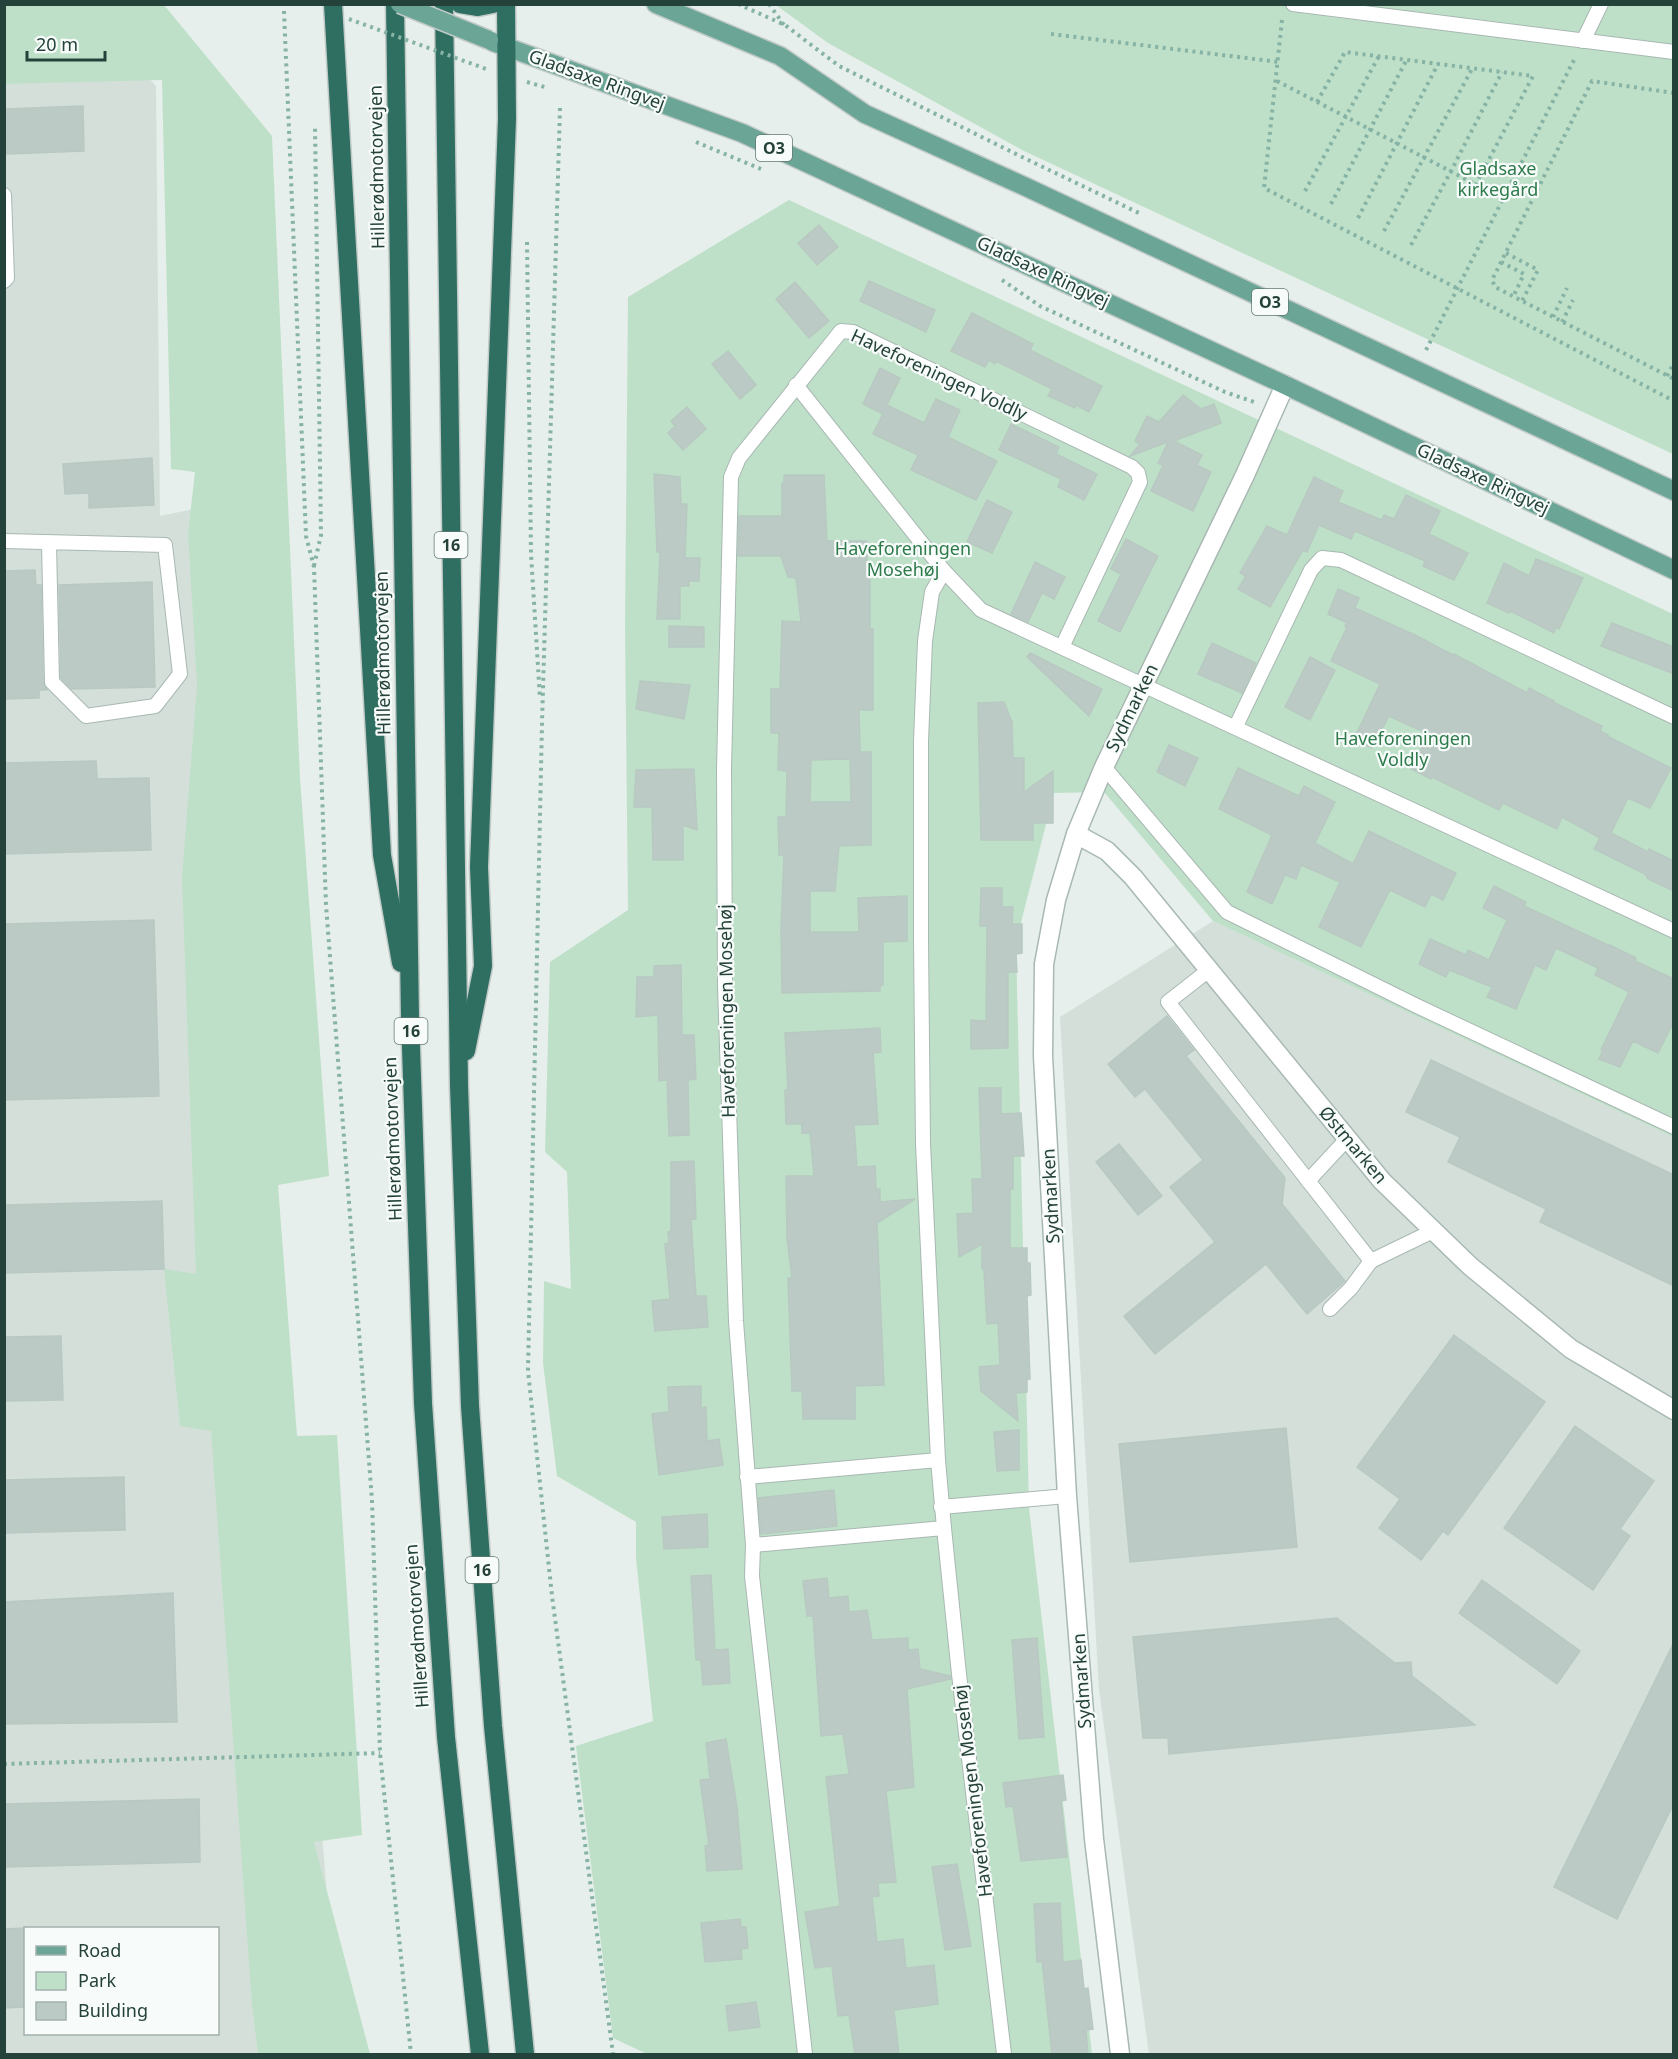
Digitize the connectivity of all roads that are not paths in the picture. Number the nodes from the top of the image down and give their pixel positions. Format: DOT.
graph roads {
  1 [pos="333,4"];
  2 [pos="398,4"];
  3 [pos="444,4"];
  4 [pos="460,4"];
  5 [pos="656,4"];
  6 [pos="1293,4"];
  7 [pos="1601,4"];
  8 [pos="496,5"];
  9 [pos="1583,41"];
  10 [pos="506,48"];
  11 [pos="1674,52"];
  12 [pos="4,195"];
  13 [pos="4,281"];
  14 [pos="796,385"];
  15 [pos="1285,385"];
  16 [pos="1674,491"];
  17 [pos="4,541"];
  18 [pos="49,543"];
  19 [pos="1674,570"];
  20 [pos="944,571"];
  21 [pos="1062,647"];
  22 [pos="1143,685"];
  23 [pos="1674,717"];
  24 [pos="1236,726"];
  25 [pos="1104,767"];
  26 [pos="1076,834"];
  27 [pos="1674,931"];
  28 [pos="1209,970"];
  29 [pos="410,1018"];
  30 [pos="459,1085"];
  31 [pos="1674,1127"];
  32 [pos="1347,1139"];
  33 [pos="1308,1181"];
  34 [pos="1433,1231"];
  35 [pos="1371,1261"];
  36 [pos="1330,1309"];
  37 [pos="1674,1410"];
  38 [pos="939,1460"];
  39 [pos="747,1477"];
  40 [pos="1067,1496"];
  41 [pos="941,1506"];
  42 [pos="944,1528"];
  43 [pos="753,1545"];
  44 [pos="480,2055"];
  45 [pos="525,2055"];
  46 [pos="805,2055"];
  47 [pos="1004,2055"];
  48 [pos="1120,2055"];
  1 -- 29 [label="highway"];
  2 -- 10 [label="main road, Gladsaxe Ringvej / O3, bridge"];
  2 -- 29 [label="highway, Hillerødmotorvejen / 16"];
  3 -- 30 [label="highway, 16"];
  4 -- 8 [label="highway"];
  5 -- 16 [label="main road, O3"];
  6 -- 9 [label="lane"];
  7 -- 9 [label="lane"];
  8 -- 10 [label="highway"];
  9 -- 11 [label="lane"];
  10 -- 15 [label="main road, Gladsaxe Ringvej / O3"];
  10 -- 30 [label="highway"];
  12 -- 13 [label="lane"];
  14 -- 20 [label="lane"];
  14 -- 21 [label="lane, Haveforeningen Voldly"];
  14 -- 39 [label="lane, Haveforeningen Mosehøj"];
  15 -- 19 [label="main road, Gladsaxe Ringvej / O3"];
  15 -- 22 [label="street, Sydmarken"];
  17 -- 18 [label="lane"];
  18 -- 18 [label="lane"];
  20 -- 21 [label="lane"];
  20 -- 38 [label="lane, Haveforeningen Mosehøj"];
  21 -- 22 [label="lane"];
  22 -- 24 [label="lane"];
  22 -- 25 [label="street, Sydmarken"];
  23 -- 24 [label="lane"];
  24 -- 27 [label="lane"];
  25 -- 26 [label="street, Sydmarken"];
  25 -- 31 [label="lane"];
  26 -- 28 [label="street, Østmarken"];
  26 -- 40 [label="street, Sydmarken"];
  28 -- 32 [label="street, Østmarken"];
  28 -- 33 [label="lane"];
  29 -- 44 [label="highway, Hillerødmotorvejen / 16"];
  30 -- 45 [label="highway, 16"];
  32 -- 33 [label="lane"];
  32 -- 34 [label="street, Østmarken"];
  33 -- 35 [label="lane"];
  34 -- 35 [label="lane"];
  34 -- 37 [label="street, Østmarken"];
  35 -- 36 [label="lane"];
  38 -- 39 [label="lane"];
  38 -- 41 [label="lane, Haveforeningen Mosehøj"];
  39 -- 43 [label="lane, Haveforeningen Mosehøj"];
  40 -- 41 [label="lane"];
  40 -- 48 [label="street, Sydmarken"];
  41 -- 42 [label="lane, Haveforeningen Mosehøj"];
  42 -- 43 [label="lane"];
  42 -- 47 [label="lane, Haveforeningen Mosehøj"];
  43 -- 46 [label="lane, Haveforeningen Mosehøj"];
}
